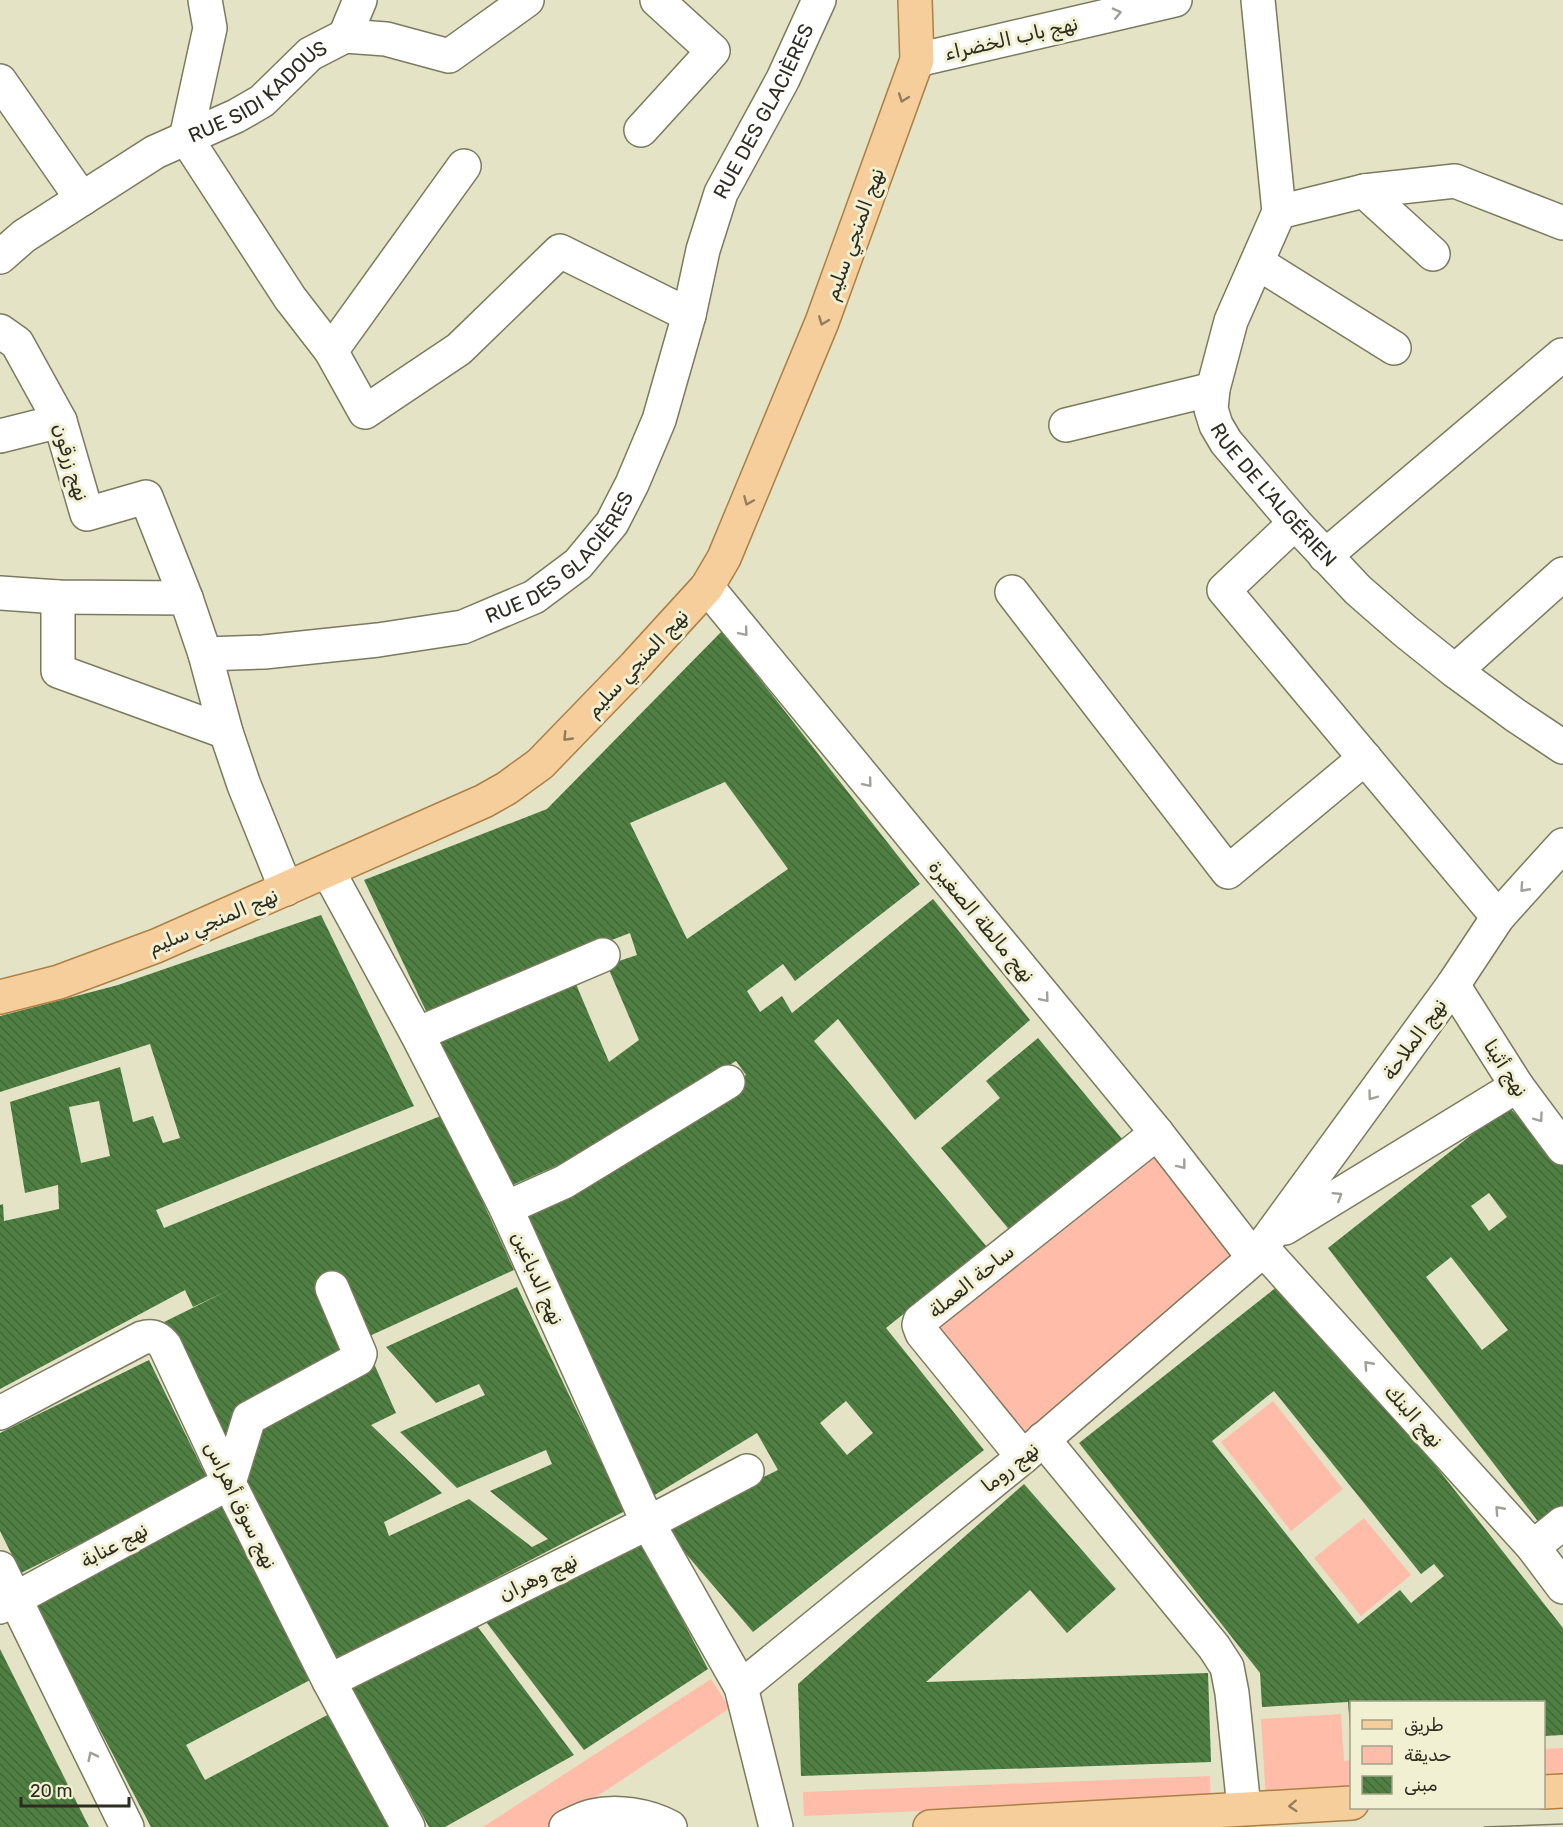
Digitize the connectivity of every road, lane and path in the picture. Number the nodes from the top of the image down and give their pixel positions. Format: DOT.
graph roads {
  1 [pos="206,0"];
  2 [pos="360,0"];
  3 [pos="527,0"];
  4 [pos="657,0"];
  5 [pos="819,0"];
  6 [pos="915,0"];
  7 [pos="1175,0"];
  8 [pos="1258,0"];
  9 [pos="345,36"];
  10 [pos="917,60"];
  11 [pos="0,81"];
  12 [pos="641,130"];
  13 [pos="186,138"];
  14 [pos="464,166"];
  15 [pos="1364,191"];
  16 [pos="82,199"];
  17 [pos="1279,212"];
  18 [pos="1563,223"];
  19 [pos="1432,254"];
  20 [pos="0,256"];
  21 [pos="1258,262"];
  22 [pos="689,315"];
  23 [pos="0,331"];
  24 [pos="1394,348"];
  25 [pos="331,351"];
  26 [pos="1563,355"];
  27 [pos="1213,389"];
  28 [pos="60,421"];
  29 [pos="1066,425"];
  30 [pos="0,436"];
  31 [pos="1295,523"];
  32 [pos="1325,556"];
  33 [pos="1563,574"];
  34 [pos="706,587"];
  35 [pos="1012,592"];
  36 [pos="0,593"];
  37 [pos="58,597"];
  38 [pos="186,598"];
  39 [pos="205,654"];
  40 [pos="1455,671"];
  41 [pos="225,732"];
  42 [pos="1563,747"];
  43 [pos="1365,758"];
  44 [pos="1563,845"];
  45 [pos="328,871"];
  46 [pos="286,889"];
  47 [pos="1498,917"];
  48 [pos="603,955"];
  49 [pos="1453,985"];
  50 [pos="0,997"];
  51 [pos="417,1034"];
  52 [pos="728,1082"];
  53 [pos="1517,1086"];
  54 [pos="1157,1133"];
  55 [pos="1563,1148"];
  56 [pos="506,1208"];
  57 [pos="1262,1248"];
  58 [pos="332,1288"];
  59 [pos="0,1413"];
  60 [pos="1033,1448"];
  61 [pos="747,1471"];
  62 [pos="229,1483"];
  63 [pos="648,1522"];
  64 [pos="1563,1523"];
  65 [pos="1533,1547"];
  66 [pos="0,1568"];
  67 [pos="1563,1587"];
  68 [pos="7,1603"];
  69 [pos="329,1681"];
  70 [pos="741,1687"];
  71 [pos="1563,1791"];
  72 [pos="1545,1792"];
  73 [pos="1350,1803"];
  74 [pos="1244,1808"];
  75 [pos="1117,1821"];
  76 [pos="127,1827"];
  77 [pos="408,1827"];
  78 [pos="566,1827"];
  79 [pos="670,1827"];
  80 [pos="776,1827"];
  81 [pos="930,1827"];
  1 -- 13 [label="street"];
  2 -- 9 [label="street"];
  3 -- 9 [label="street, RUE SIDI KADOUS"];
  4 -- 12 [label="street"];
  5 -- 22 [label="street, RUE DES GLACIÈRES"];
  6 -- 10 [label="main road, نهج المنجي سليم"];
  10 -- 7 [label="street, نهج باب الخضراء, one-way"];
  8 -- 17 [label="street, RUE DE L'ALGÉRIEN"];
  9 -- 13 [label="street, RUE SIDI KADOUS"];
  10 -- 34 [label="main road, نهج المنجي سليم, one-way"];
  11 -- 16 [label="street"];
  13 -- 16 [label="street, RUE SIDI KADOUS"];
  13 -- 25 [label="street"];
  14 -- 25 [label="street"];
  15 -- 17 [label="street"];
  15 -- 18 [label="street"];
  15 -- 19 [label="street"];
  16 -- 20 [label="street, RUE SIDI KADOUS"];
  17 -- 21 [label="street, RUE DE L'ALGÉRIEN"];
  21 -- 24 [label="street"];
  21 -- 27 [label="street, RUE DE L'ALGÉRIEN"];
  22 -- 25 [label="street"];
  22 -- 39 [label="street, RUE DES GLACIÈRES"];
  23 -- 28 [label="street, نهج زرقون"];
  26 -- 32 [label="street"];
  27 -- 29 [label="street"];
  27 -- 31 [label="street, RUE DE L'ALGÉRIEN"];
  28 -- 30 [label="street"];
  28 -- 38 [label="street, نهج زرقون"];
  31 -- 32 [label="street, RUE DE L'ALGÉRIEN"];
  31 -- 43 [label="street"];
  32 -- 40 [label="street, RUE DE L'ALGÉRIEN"];
  33 -- 40 [label="street"];
  34 -- 45 [label="main road, نهج المنجي سليم, one-way"];
  34 -- 54 [label="street, نهج مالطة الصغيرة, one-way"];
  35 -- 43 [label="street"];
  36 -- 37 [label="street"];
  37 -- 38 [label="street"];
  37 -- 41 [label="street"];
  38 -- 39 [label="street"];
  39 -- 41 [label="street"];
  40 -- 42 [label="street, RUE DE L'ALGÉRIEN"];
  41 -- 46 [label="street"];
  43 -- 47 [label="street"];
  44 -- 47 [label="street, نهج الملاحة, one-way"];
  45 -- 46 [label="main road, نهج المنجي سليم"];
  45 -- 51 [label="street, نهج الدباغين"];
  46 -- 50 [label="main road, نهج المنجي سليم"];
  47 -- 49 [label="street, نهج الملاحة"];
  48 -- 51 [label="street"];
  49 -- 53 [label="street, نهج أثينا"];
  49 -- 57 [label="street, نهج الملاحة, one-way"];
  51 -- 56 [label="street, نهج الدباغين"];
  52 -- 56 [label="street"];
  53 -- 55 [label="street, نهج أثينا, one-way"];
  57 -- 53 [label="street, one-way"];
  54 -- 57 [label="street, نهج مالطة الصغيرة, one-way"];
  54 -- 60 [label="street, ساحة العملة"];
  56 -- 63 [label="street, نهج الدباغين"];
  57 -- 60 [label="street, نهج روما"];
  65 -- 57 [label="street, نهج البنك, one-way"];
  58 -- 62 [label="street"];
  59 -- 62 [label="street, نهج سوق أهراس"];
  60 -- 70 [label="street, نهج روما"];
  60 -- 74 [label="street"];
  61 -- 63 [label="street, نهج وهران"];
  62 -- 68 [label="street, نهج عنابة"];
  62 -- 69 [label="street, نهج سوق أهراس"];
  63 -- 69 [label="street, نهج وهران"];
  63 -- 70 [label="street, نهج الدباغين"];
  64 -- 65 [label="street"];
  65 -- 67 [label="street, نهج البنك"];
  66 -- 68 [label="street"];
  76 -- 68 [label="street, one-way"];
  69 -- 77 [label="street, نهج سوق أهراس"];
  70 -- 80 [label="street, نهج الدباغين"];
  71 -- 72 [label="main road"];
  73 -- 74 [label="main road, one-way"];
  74 -- 75 [label="main road"];
  75 -- 81 [label="main road"];
  78 -- 79 [label="street"];
}
